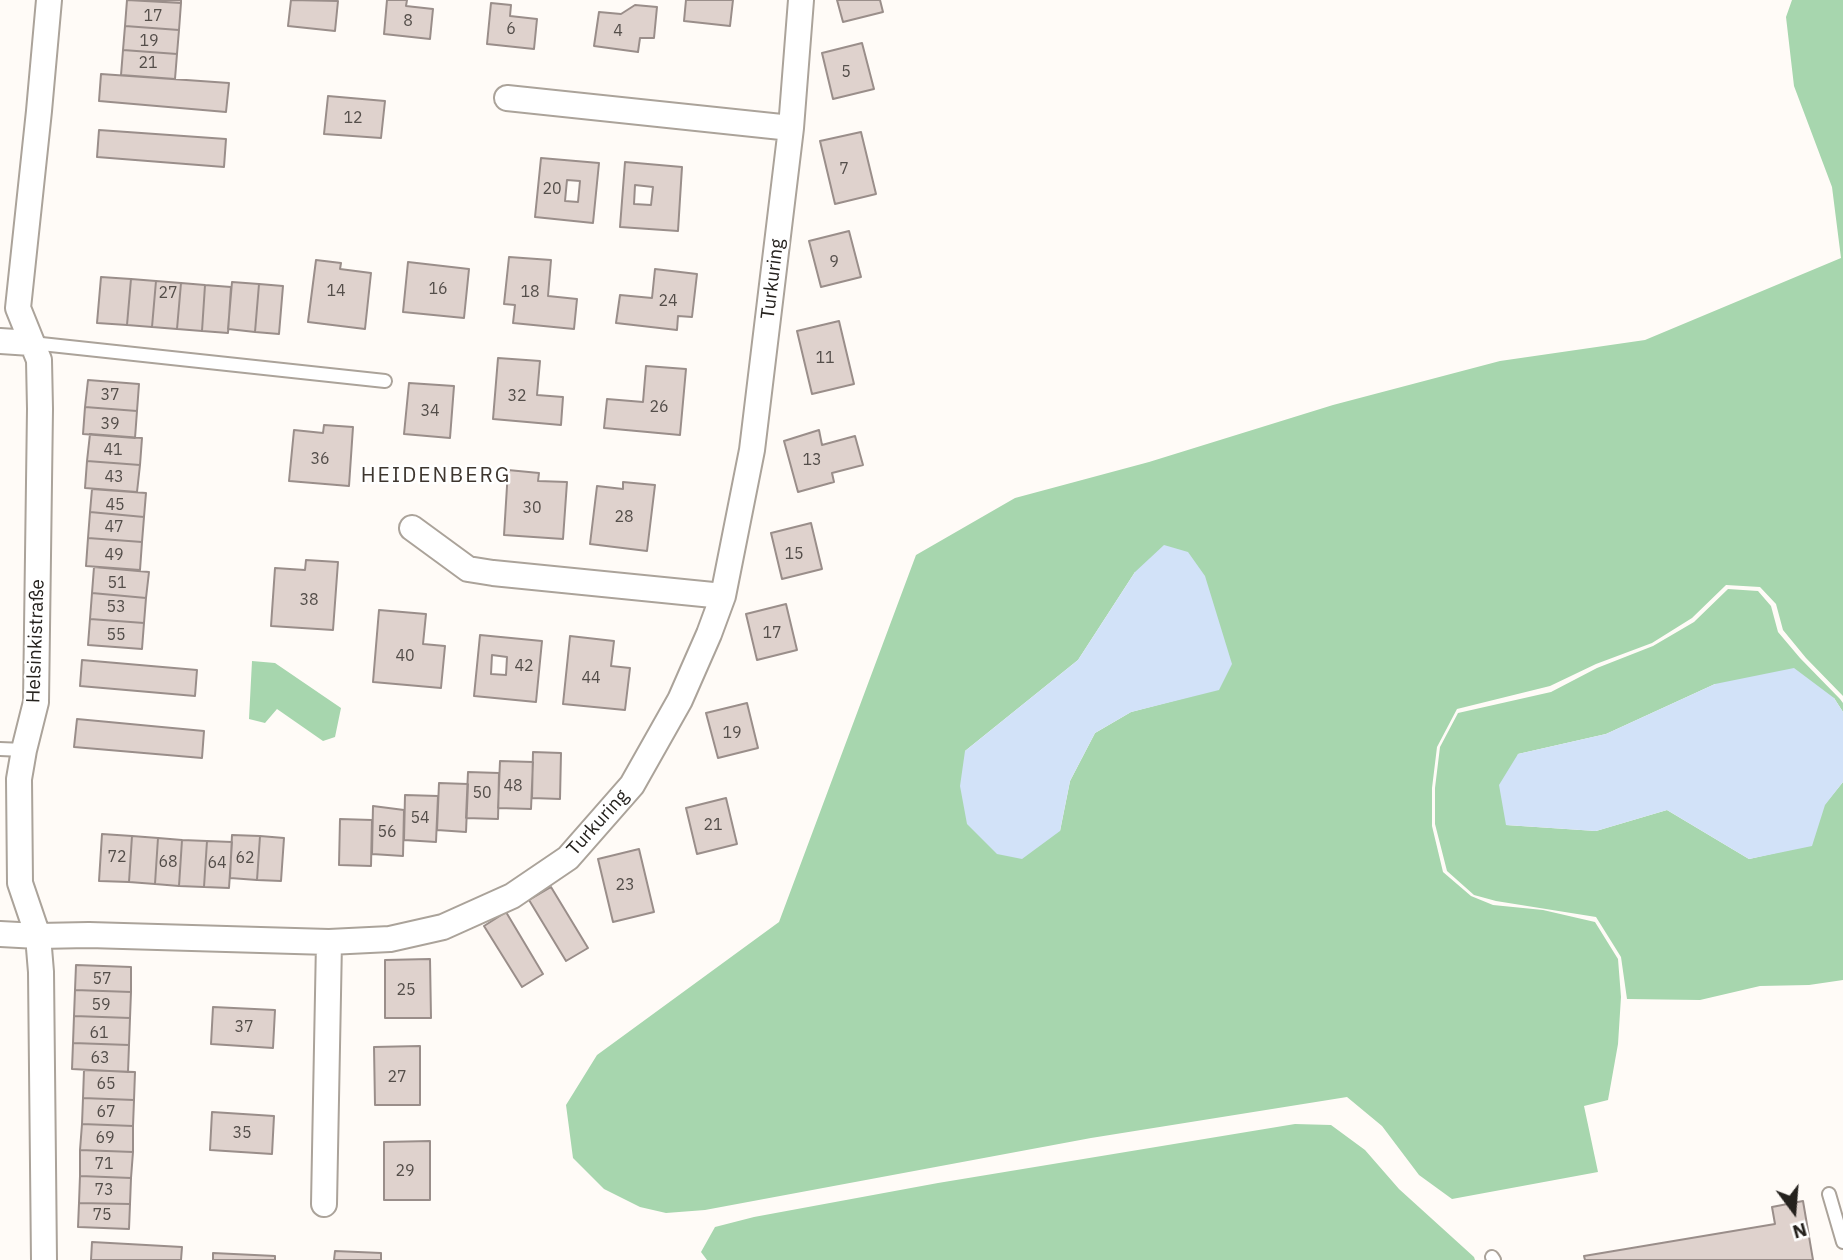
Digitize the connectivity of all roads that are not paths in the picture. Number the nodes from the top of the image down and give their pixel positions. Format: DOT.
graph roads {
  1 [pos="49,0"];
  2 [pos="801,0"];
  3 [pos="507,98"];
  4 [pos="791,128"];
  5 [pos="0,341"];
  6 [pos="31,343"];
  7 [pos="385,381"];
  8 [pos="412,528"];
  9 [pos="723,596"];
  10 [pos="12,750"];
  11 [pos="0,934"];
  12 [pos="38,936"];
  13 [pos="329,943"];
  14 [pos="1829,1194"];
  15 [pos="324,1204"];
  16 [pos="1843,1242"];
  17 [pos="44,1260"];
  1 -- 6 [label="street, Helsinkistraße"];
  2 -- 4 [label="street, Turkuring"];
  3 -- 4 [label="street"];
  4 -- 9 [label="street, Turkuring"];
  5 -- 6 [label="street"];
  6 -- 7 [label="lane"];
  6 -- 10 [label="street, Helsinkistraße"];
  8 -- 9 [label="street"];
  9 -- 13 [label="street, Turkuring"];
  10 -- 12 [label="street, Helsinkistraße"];
  11 -- 12 [label="street"];
  12 -- 13 [label="street, Turkuring"];
  12 -- 17 [label="street, Helsinkistraße"];
  13 -- 15 [label="street"];
  14 -- 16 [label="lane"];
}
